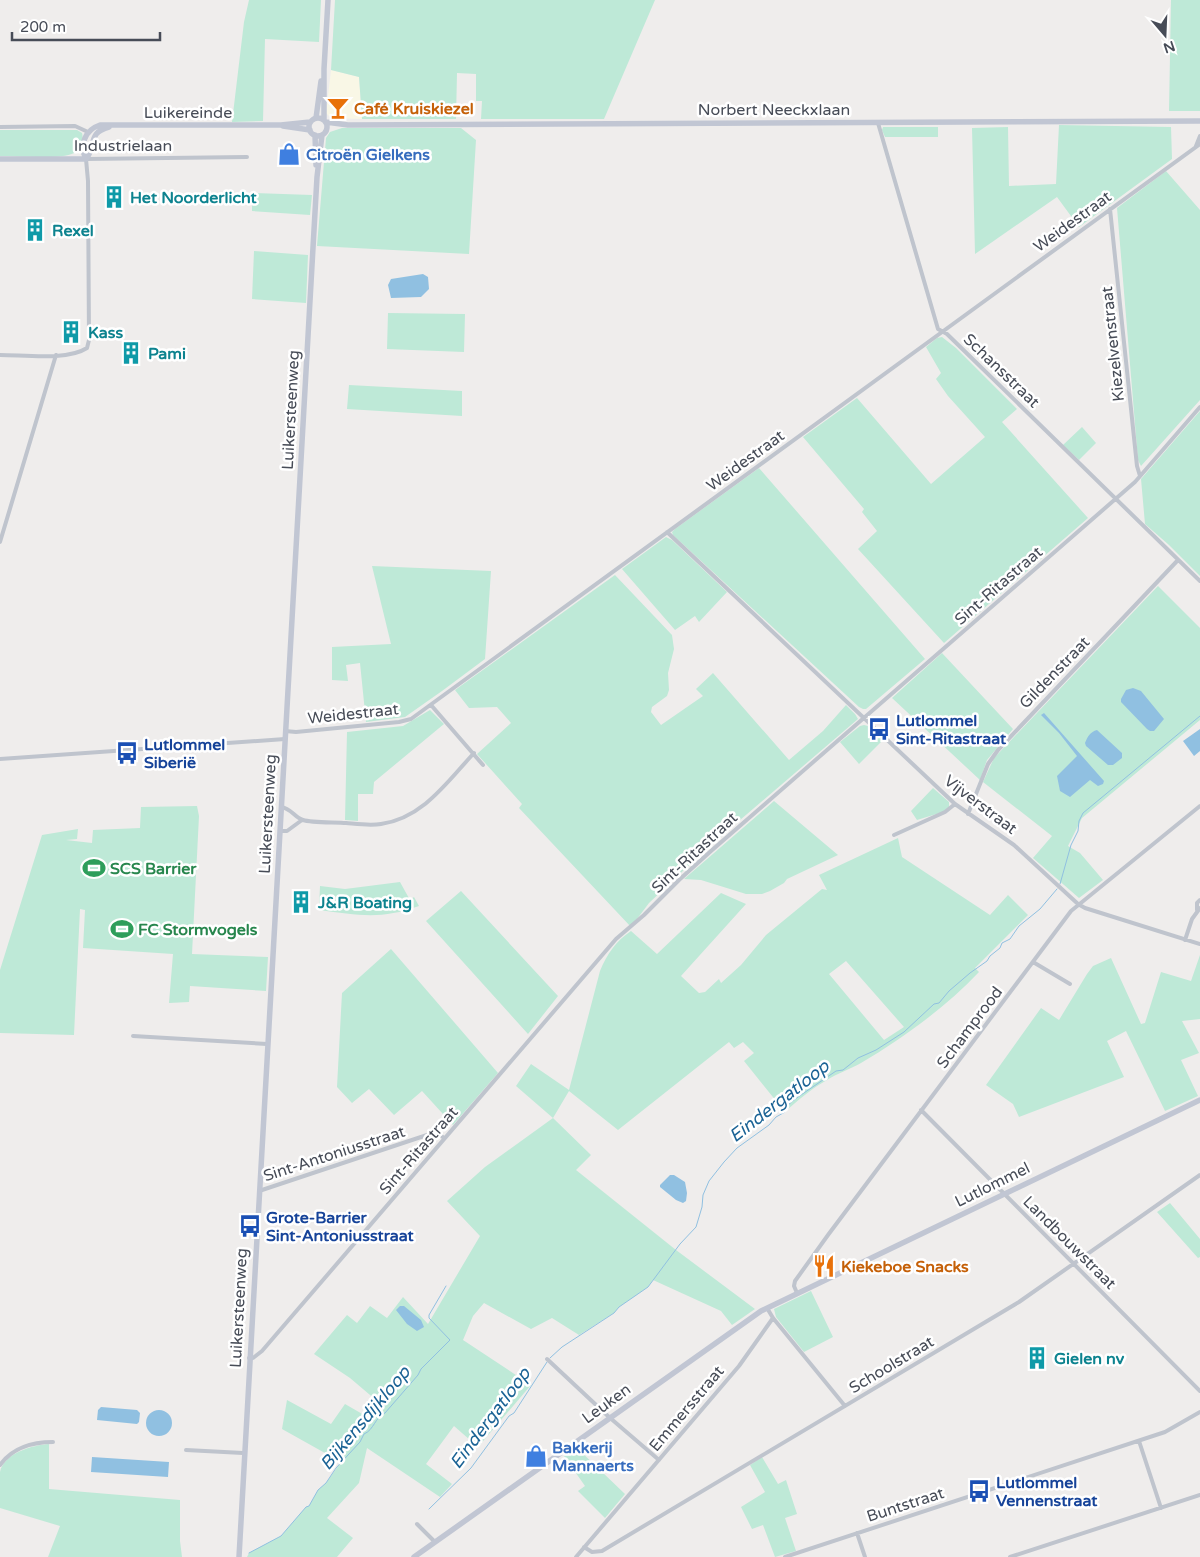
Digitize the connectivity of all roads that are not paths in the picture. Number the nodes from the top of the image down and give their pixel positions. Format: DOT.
graph roads {
  1 [pos="328,0"];
  2 [pos="324,69"];
  3 [pos="316,118"];
  4 [pos="325,121"];
  5 [pos="1200,121"];
  6 [pos="310,122"];
  7 [pos="878,122"];
  8 [pos="281,125"];
  9 [pos="348,125"];
  10 [pos="111,126"];
  11 [pos="0,127"];
  12 [pos="310,130"];
  13 [pos="327,130"];
  14 [pos="88,132"];
  15 [pos="315,135"];
  16 [pos="322,135"];
  17 [pos="1200,136"];
  18 [pos="1198,145"];
  19 [pos="247,158"];
  20 [pos="0,159"];
  21 [pos="86,159"];
  22 [pos="317,177"];
  23 [pos="1110,209"];
  24 [pos="942,331"];
  25 [pos="0,355"];
  26 [pos="56,355"];
  27 [pos="1200,407"];
  28 [pos="1140,476"];
  29 [pos="1115,499"];
  30 [pos="667,532"];
  31 [pos="0,542"];
  32 [pos="1178,560"];
  33 [pos="1200,581"];
  34 [pos="431,705"];
  35 [pos="864,719"];
  36 [pos="285,731"];
  37 [pos="285,740"];
  38 [pos="474,753"];
  39 [pos="0,759"];
  40 [pos="483,765"];
  41 [pos="955,804"];
  42 [pos="1200,806"];
  43 [pos="281,808"];
  44 [pos="968,814"];
  45 [pos="302,820"];
  46 [pos="280,831"];
  47 [pos="894,835"];
  48 [pos="1200,900"];
  49 [pos="1078,904"];
  50 [pos="1199,909"];
  51 [pos="1185,940"];
  52 [pos="1200,944"];
  53 [pos="1033,962"];
  54 [pos="1070,984"];
  55 [pos="133,1036"];
  56 [pos="267,1044"];
  57 [pos="1200,1100"];
  58 [pos="921,1110"];
  59 [pos="444,1138"];
  60 [pos="1200,1175"];
  61 [pos="259,1191"];
  62 [pos="1004,1194"];
  63 [pos="1074,1264"];
  64 [pos="797,1293"];
  65 [pos="767,1308"];
  66 [pos="773,1318"];
  67 [pos="249,1358"];
  68 [pos="547,1359"];
  69 [pos="1200,1392"];
  70 [pos="845,1406"];
  71 [pos="1200,1412"];
  72 [pos="609,1417"];
  73 [pos="1139,1441"];
  74 [pos="53,1442"];
  75 [pos="186,1450"];
  76 [pos="243,1454"];
  77 [pos="659,1460"];
  78 [pos="0,1465"];
  79 [pos="1200,1496"];
  80 [pos="1161,1508"];
  81 [pos="417,1524"];
  82 [pos="857,1533"];
  83 [pos="435,1542"];
  84 [pos="584,1547"];
  85 [pos="239,1557"];
  86 [pos="414,1557"];
  87 [pos="576,1557"];
  88 [pos="785,1557"];
  89 [pos="865,1557"];
  90 [pos="1010,1557"];
  1 -- 2 [label="main road"];
  2 -- 3 [label="main road"];
  2 -- 4 [label="main road"];
  3 -- 4 [label="main road"];
  3 -- 6 [label="main road"];
  4 -- 9 [label="main road, Norbert Neeckxlaan"];
  4 -- 13 [label="main road"];
  5 -- 7 [label="main road, Norbert Neeckxlaan"];
  6 -- 8 [label="main road"];
  6 -- 12 [label="main road"];
  7 -- 9 [label="main road, Norbert Neeckxlaan"];
  7 -- 24 [label="street, Schansstraat"];
  8 -- 10 [label="main road, Luikereinde"];
  8 -- 12 [label="main road"];
  9 -- 13 [label="main road, Norbert Neeckxlaan"];
  10 -- 14 [label="main road, Luikereinde"];
  10 -- 21 [label="main road"];
  11 -- 14 [label="street, Luikereinde"];
  12 -- 15 [label="main road"];
  13 -- 16 [label="main road"];
  14 -- 21 [label="main road"];
  15 -- 16 [label="main road"];
  15 -- 22 [label="main road, Luikersteenweg"];
  16 -- 22 [label="main road, Luikersteenweg"];
  17 -- 18 [label="street, Weidestraat"];
  18 -- 23 [label="street, Weidestraat"];
  19 -- 21 [label="street, Industrielaan"];
  20 -- 21 [label="main road, Industrielaan"];
  21 -- 26 [label="street"];
  22 -- 36 [label="main road, Luikersteenweg"];
  23 -- 24 [label="street, Weidestraat"];
  23 -- 28 [label="street, Kiezelvenstraat"];
  24 -- 29 [label="street, Schansstraat"];
  24 -- 30 [label="street, Weidestraat"];
  25 -- 26 [label="street"];
  26 -- 31 [label="street"];
  27 -- 28 [label="street, Sint-Ritastraat"];
  28 -- 29 [label="street, Sint-Ritastraat"];
  29 -- 32 [label="street, Schansstraat"];
  29 -- 35 [label="street, Sint-Ritastraat"];
  30 -- 34 [label="street, Weidestraat"];
  30 -- 35 [label="street, Vijverstraat"];
  32 -- 33 [label="street, Schansstraat"];
  32 -- 44 [label="street, Gildenstraat"];
  34 -- 36 [label="street, Weidestraat"];
  34 -- 38 [label="street"];
  35 -- 41 [label="street, Vijverstraat"];
  35 -- 59 [label="street, Sint-Ritastraat"];
  36 -- 37 [label="main road, Luikersteenweg"];
  37 -- 39 [label="street"];
  37 -- 43 [label="main road, Luikersteenweg"];
  38 -- 40 [label="street"];
  38 -- 45 [label="street"];
  41 -- 44 [label="street, Vijverstraat"];
  41 -- 47 [label="street"];
  42 -- 49 [label="street, Schamprood"];
  43 -- 45 [label="street"];
  43 -- 46 [label="main road, Luikersteenweg"];
  44 -- 49 [label="street, Vijverstraat"];
  45 -- 46 [label="street"];
  46 -- 56 [label="main road, Luikersteenweg"];
  48 -- 50 [label="street"];
  49 -- 51 [label="street, Vijverstraat"];
  49 -- 53 [label="street, Schamprood"];
  50 -- 51 [label="street"];
  51 -- 52 [label="street, Vijverstraat"];
  53 -- 54 [label="street"];
  53 -- 58 [label="street, Schamprood"];
  55 -- 56 [label="street"];
  56 -- 61 [label="main road, Luikersteenweg"];
  57 -- 62 [label="main road, Lutlommel"];
  58 -- 62 [label="street, Landbouwstraat"];
  58 -- 64 [label="street, Schamprood"];
  59 -- 61 [label="street, Sint-Antoniusstraat"];
  59 -- 67 [label="street, Sint-Ritastraat"];
  60 -- 63 [label="street, Schoolstraat"];
  61 -- 67 [label="main road, Luikersteenweg"];
  62 -- 63 [label="street, Landbouwstraat"];
  62 -- 64 [label="main road, Lutlommel"];
  63 -- 69 [label="street, Landbouwstraat"];
  63 -- 70 [label="street, Schoolstraat"];
  64 -- 65 [label="main road, Leuken"];
  65 -- 66 [label="street"];
  65 -- 72 [label="main road, Leuken"];
  66 -- 70 [label="street"];
  66 -- 77 [label="street, Emmersstraat"];
  67 -- 76 [label="main road, Luikersteenweg"];
  68 -- 72 [label="street"];
  70 -- 84 [label="street, Schoolstraat"];
  71 -- 73 [label="street, Buntstraat"];
  72 -- 77 [label="street"];
  72 -- 83 [label="main road, Leuken"];
  73 -- 80 [label="street"];
  73 -- 82 [label="street, Buntstraat"];
  74 -- 78 [label="street"];
  75 -- 76 [label="street"];
  76 -- 85 [label="main road, Luikersteenweg"];
  77 -- 84 [label="street, Emmersstraat"];
  79 -- 80 [label="street"];
  80 -- 90 [label="street"];
  81 -- 83 [label="street"];
  82 -- 88 [label="street, Buntstraat"];
  82 -- 89 [label="street"];
  83 -- 86 [label="main road, Leuken"];
  84 -- 87 [label="street, Emmersstraat"];
}
